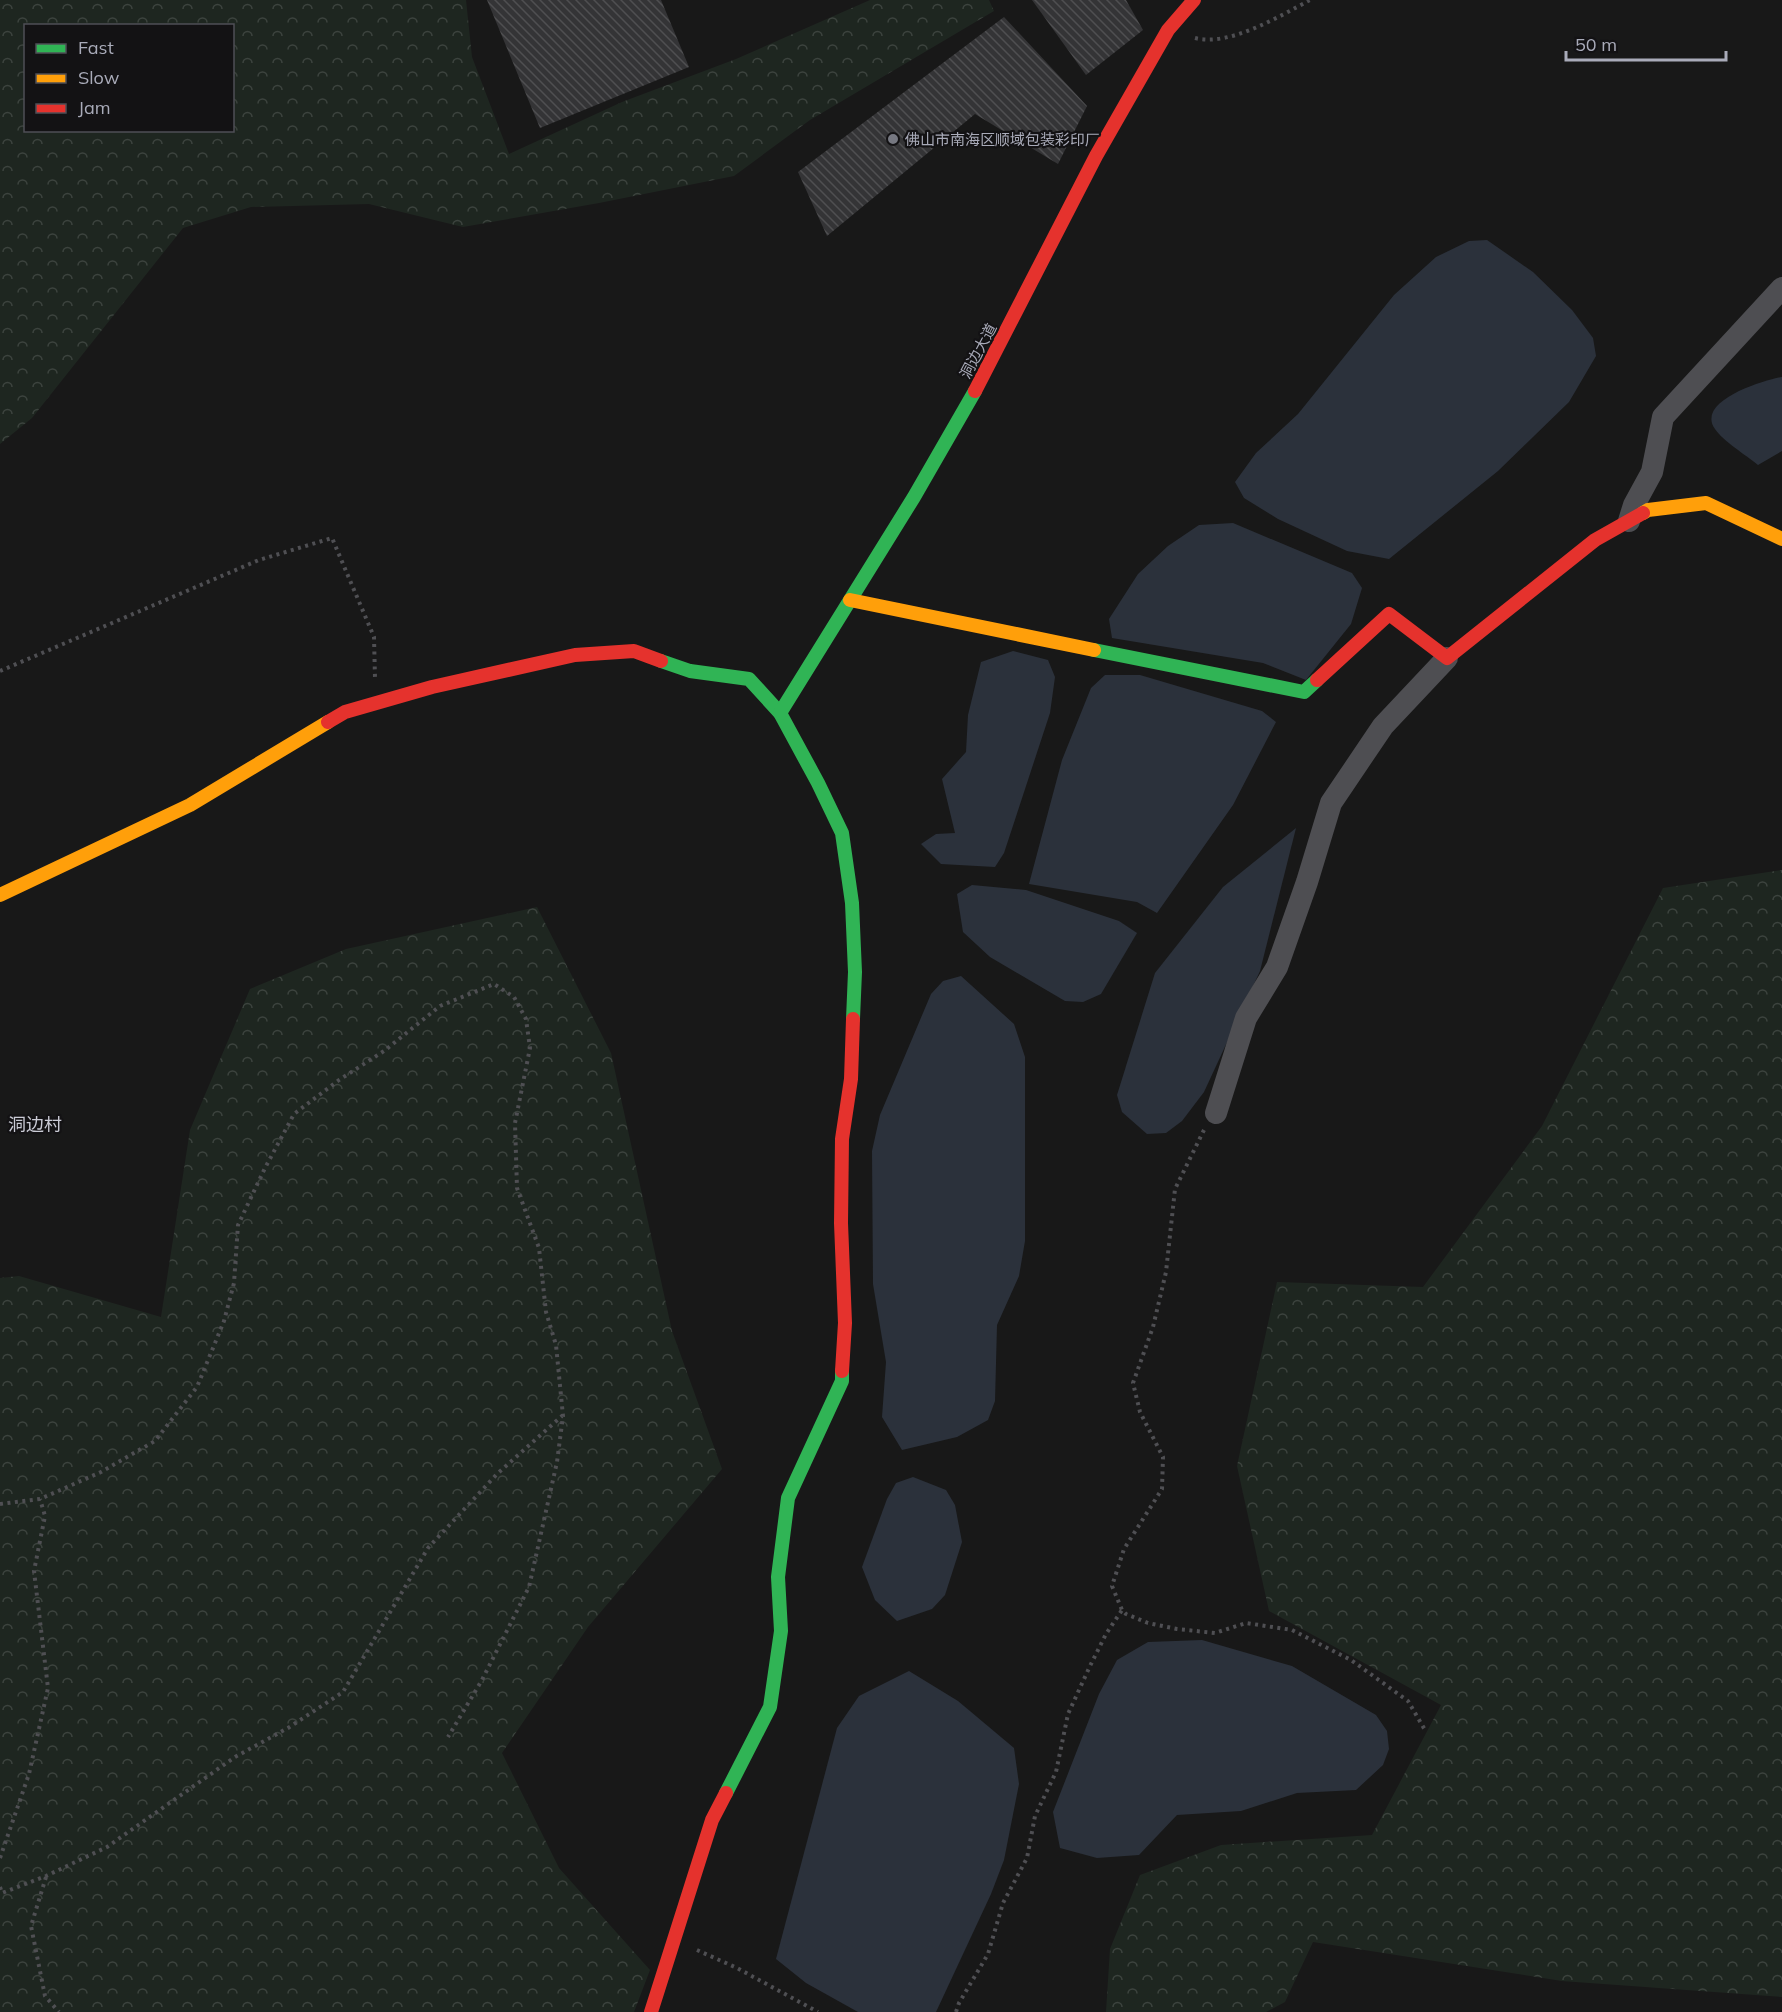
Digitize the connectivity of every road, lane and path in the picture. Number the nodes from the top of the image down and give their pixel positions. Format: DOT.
graph roads {
  1 [pos="1194,0"];
  2 [pos="1310,0"];
  3 [pos="1168,30"];
  4 [pos="1782,288"];
  5 [pos="1629,521"];
  6 [pos="1782,539"];
  7 [pos="850,600"];
  8 [pos="1447,658"];
  9 [pos="0,671"];
  10 [pos="380,702"];
  11 [pos="780,712"];
  12 [pos="0,895"];
  13 [pos="1216,1113"];
  14 [pos="563,1416"];
  15 [pos="40,1499"];
  16 [pos="0,1504"];
  17 [pos="1122,1610"];
  18 [pos="1425,1730"];
  19 [pos="448,1737"];
  20 [pos="0,1858"];
  21 [pos="46,1876"];
  22 [pos="0,1887"];
  23 [pos="674,1940"];
  24 [pos="59,2012"];
  25 [pos="651,2012"];
  26 [pos="818,2012"];
  27 [pos="956,2012"];
  1 -- 3 [label="street, 洞边大道"];
  2 -- 3 [label="path"];
  3 -- 7 [label="street, 洞边大道"];
  4 -- 5 [label="street"];
  5 -- 6 [label="street"];
  5 -- 8 [label="street"];
  7 -- 8 [label="street"];
  7 -- 11 [label="street, 洞边大道"];
  8 -- 13 [label="street"];
  9 -- 10 [label="path"];
  10 -- 11 [label="street"];
  10 -- 12 [label="street"];
  11 -- 23 [label="street"];
  13 -- 17 [label="path"];
  14 -- 15 [label="path"];
  14 -- 19 [label="path"];
  14 -- 21 [label="path"];
  15 -- 16 [label="path"];
  15 -- 20 [label="path"];
  17 -- 18 [label="path"];
  17 -- 27 [label="path"];
  21 -- 22 [label="path"];
  21 -- 24 [label="path"];
  23 -- 25 [label="street"];
  23 -- 26 [label="path"];
}
